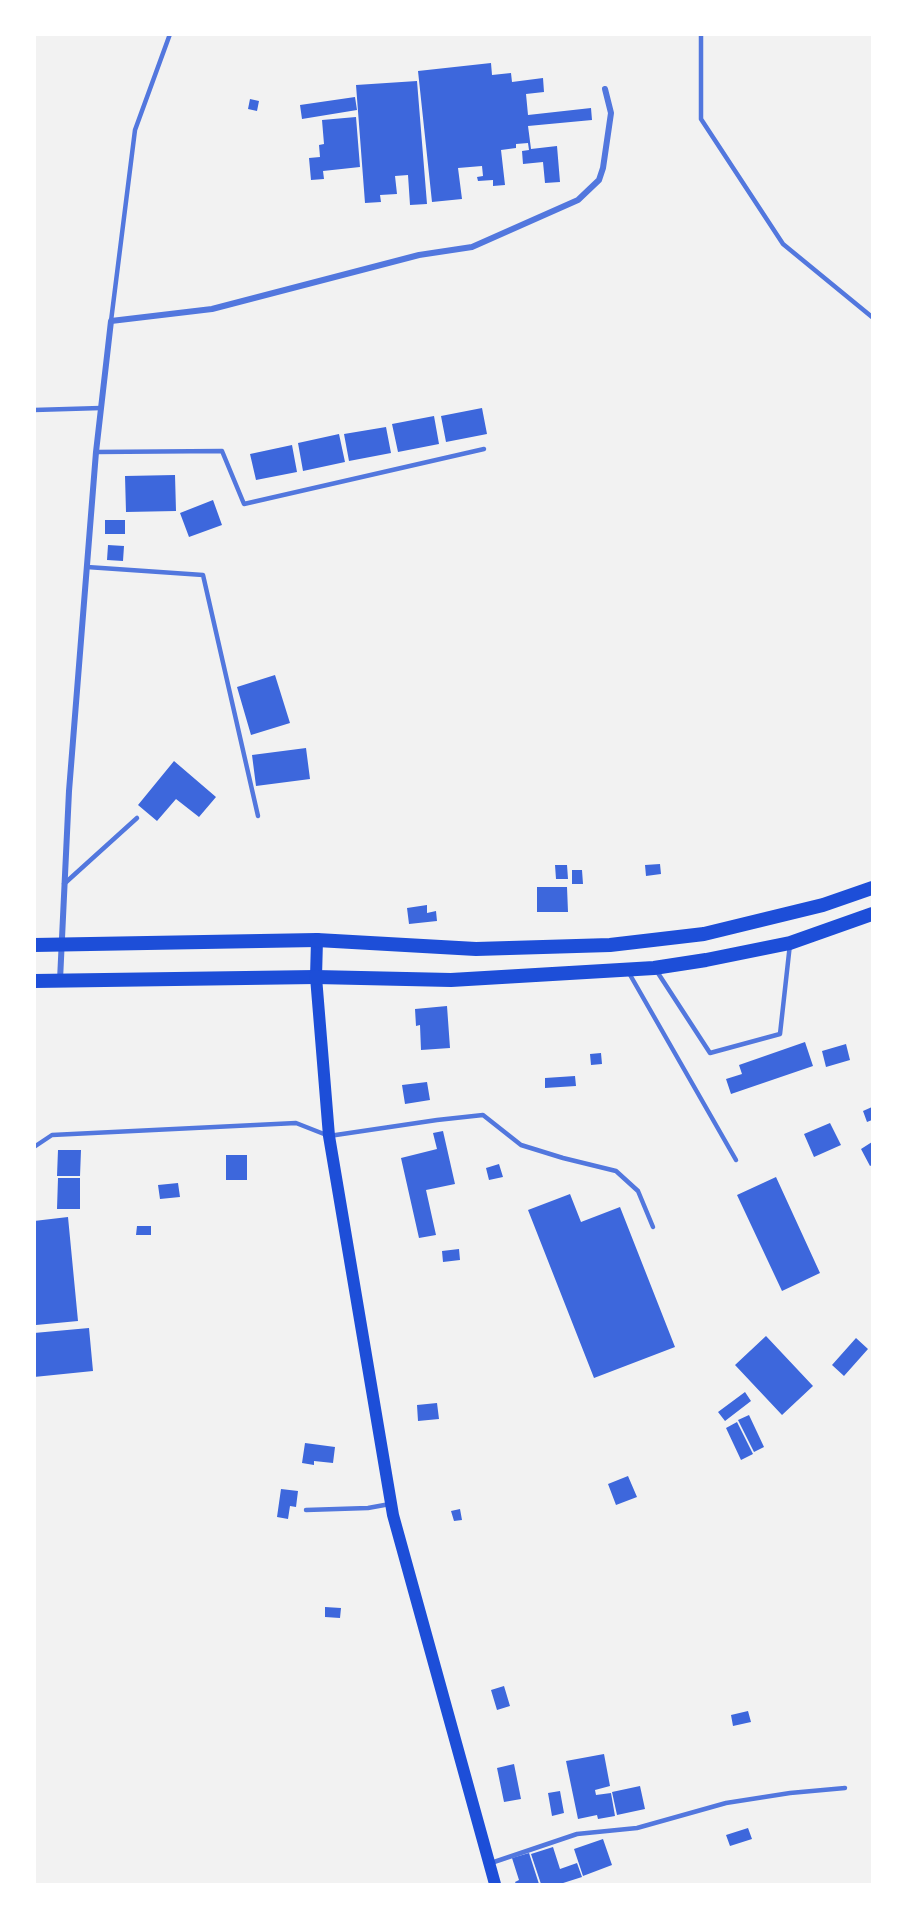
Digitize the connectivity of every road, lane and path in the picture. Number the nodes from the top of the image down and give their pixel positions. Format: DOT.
graph roads {
  1 [pos="170,34"];
  2 [pos="701,34"];
  3 [pos="605,89"];
  4 [pos="873,317"];
  5 [pos="111,321"];
  6 [pos="101,408"];
  7 [pos="34,410"];
  8 [pos="483,449"];
  9 [pos="96,452"];
  10 [pos="87,567"];
  11 [pos="258,816"];
  12 [pos="137,818"];
  13 [pos="64,884"];
  14 [pos="873,888"];
  15 [pos="873,914"];
  16 [pos="317,940"];
  17 [pos="790,943"];
  18 [pos="34,945"];
  19 [pos="62,945"];
  20 [pos="654,968"];
  21 [pos="627,971"];
  22 [pos="316,977"];
  23 [pos="60,980"];
  24 [pos="34,981"];
  25 [pos="329,1136"];
  26 [pos="34,1147"];
  27 [pos="736,1160"];
  28 [pos="653,1227"];
  29 [pos="391,1504"];
  30 [pos="306,1510"];
  31 [pos="844,1788"];
  32 [pos="489,1864"];
  33 [pos="495,1884"];
  1 -- 5 [label="lane"];
  2 -- 4 [label="lane"];
  3 -- 5 [label="street"];
  5 -- 6 [label="street"];
  6 -- 7 [label="lane"];
  6 -- 9 [label="street"];
  8 -- 9 [label="lane"];
  9 -- 10 [label="street"];
  10 -- 11 [label="lane"];
  10 -- 13 [label="street"];
  12 -- 13 [label="lane"];
  13 -- 19 [label="street"];
  14 -- 16 [label="main road"];
  15 -- 17 [label="main road"];
  16 -- 19 [label="main road"];
  16 -- 22 [label="main road"];
  17 -- 20 [label="main road"];
  17 -- 20 [label="lane"];
  18 -- 19 [label="main road"];
  19 -- 23 [label="street"];
  20 -- 21 [label="main road"];
  21 -- 22 [label="main road"];
  21 -- 27 [label="lane"];
  22 -- 23 [label="main road"];
  22 -- 25 [label="main road"];
  23 -- 24 [label="main road"];
  25 -- 26 [label="lane"];
  25 -- 28 [label="lane"];
  25 -- 29 [label="main road"];
  29 -- 30 [label="lane"];
  29 -- 32 [label="main road"];
  31 -- 32 [label="lane"];
  32 -- 33 [label="main road"];
}
